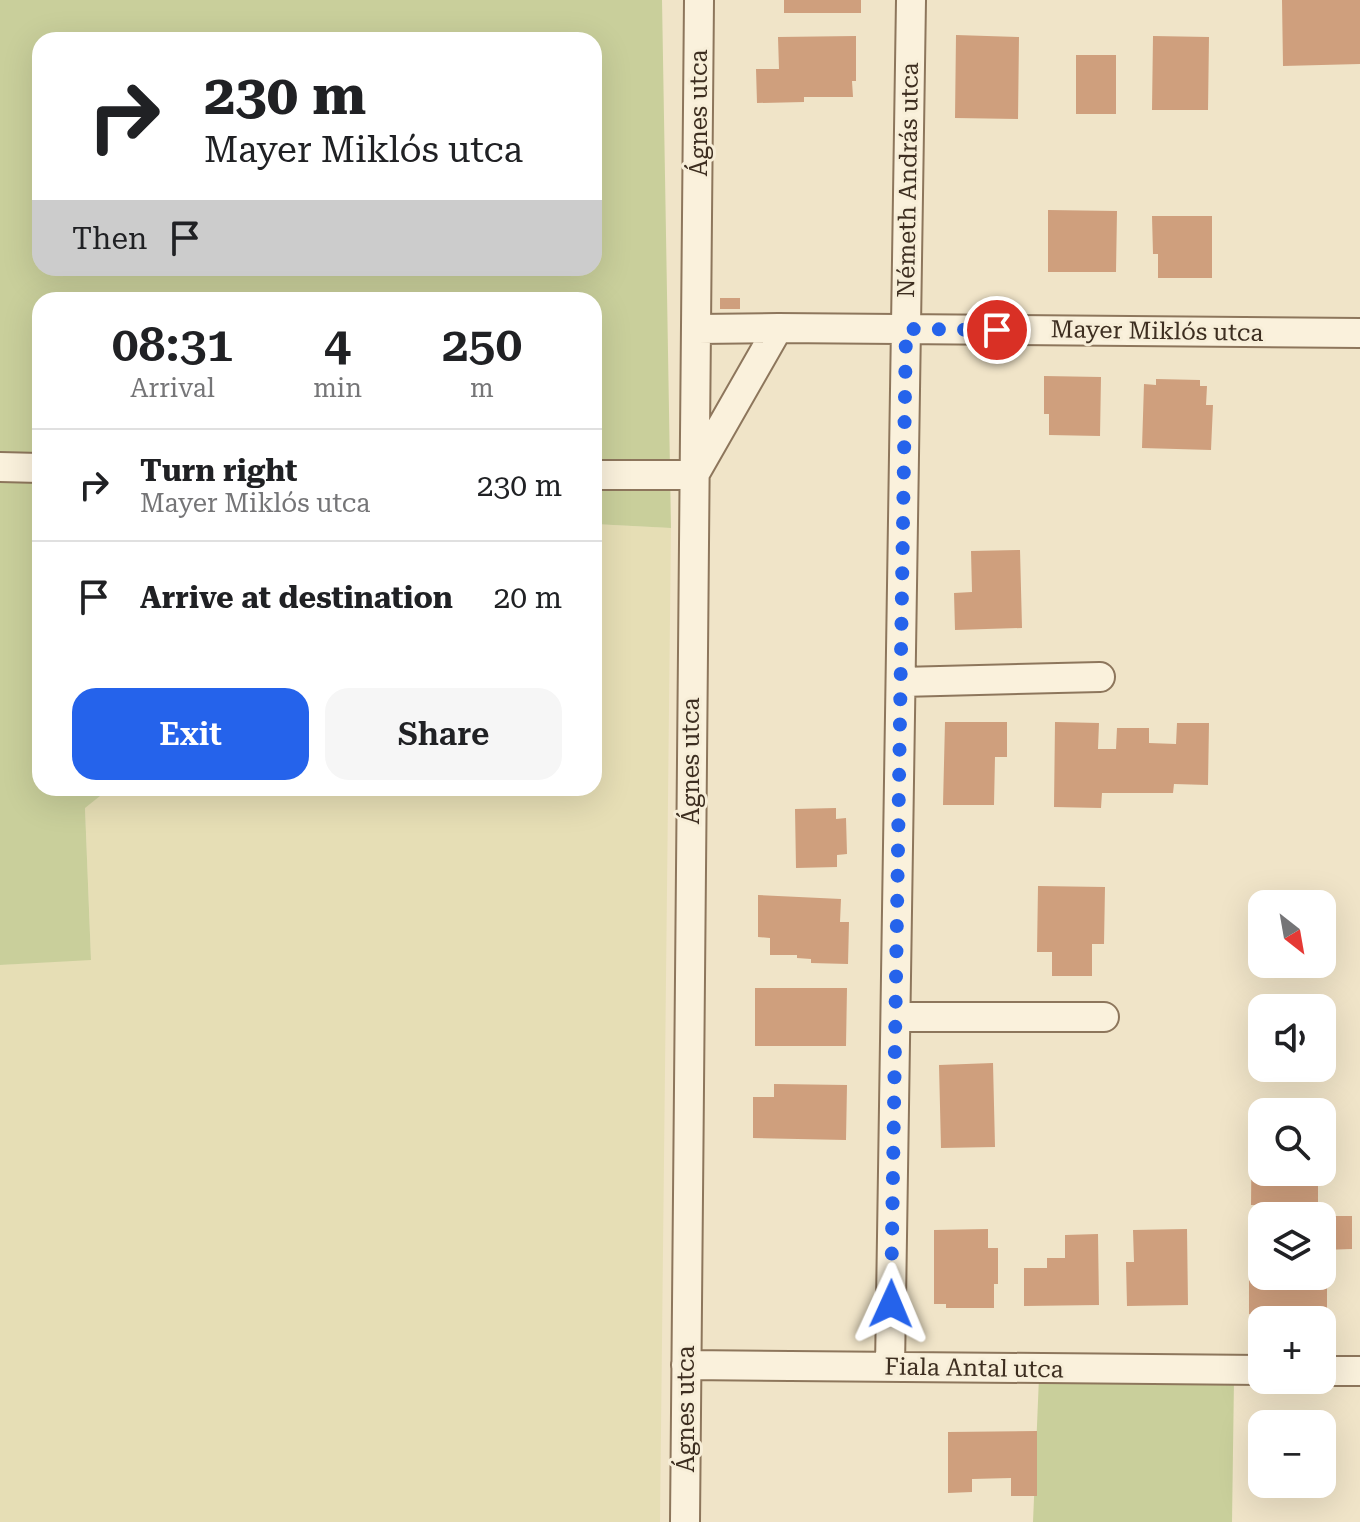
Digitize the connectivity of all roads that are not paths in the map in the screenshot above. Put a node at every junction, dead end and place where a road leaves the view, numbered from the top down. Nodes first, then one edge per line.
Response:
1 (699, 0) edge
2 (911, 0) edge
3 (778, 328) junction
4 (698, 329) junction
5 (906, 329) junction
6 (1360, 333) edge
7 (0, 467) edge
8 (32, 468) edge
9 (602, 475) edge
10 (694, 475) junction
11 (1100, 677) dead end
12 (901, 682) junction
13 (896, 1017) junction
14 (1104, 1017) dead end
15 (686, 1365) junction
16 (890, 1367) junction
17 (1248, 1370) edge
18 (1336, 1371) edge
19 (1360, 1371) edge
20 (685, 1522) edge

1 - 4 street, Ágnes utca
2 - 5 street, Németh András utca
3 - 4 street, Mayer Miklós utca
3 - 5 street, Mayer Miklós utca
3 - 10 street
4 - 10 street, Ágnes utca
5 - 6 street, Mayer Miklós utca
5 - 12 street, Németh András utca
7 - 8 street
9 - 10 street
10 - 15 street, Ágnes utca
11 - 12 street
12 - 13 street, Németh András utca
13 - 14 street
13 - 16 street, Németh András utca
15 - 16 street, Fiala Antal utca
15 - 20 street, Ágnes utca
16 - 17 street, Fiala Antal utca
18 - 19 street

